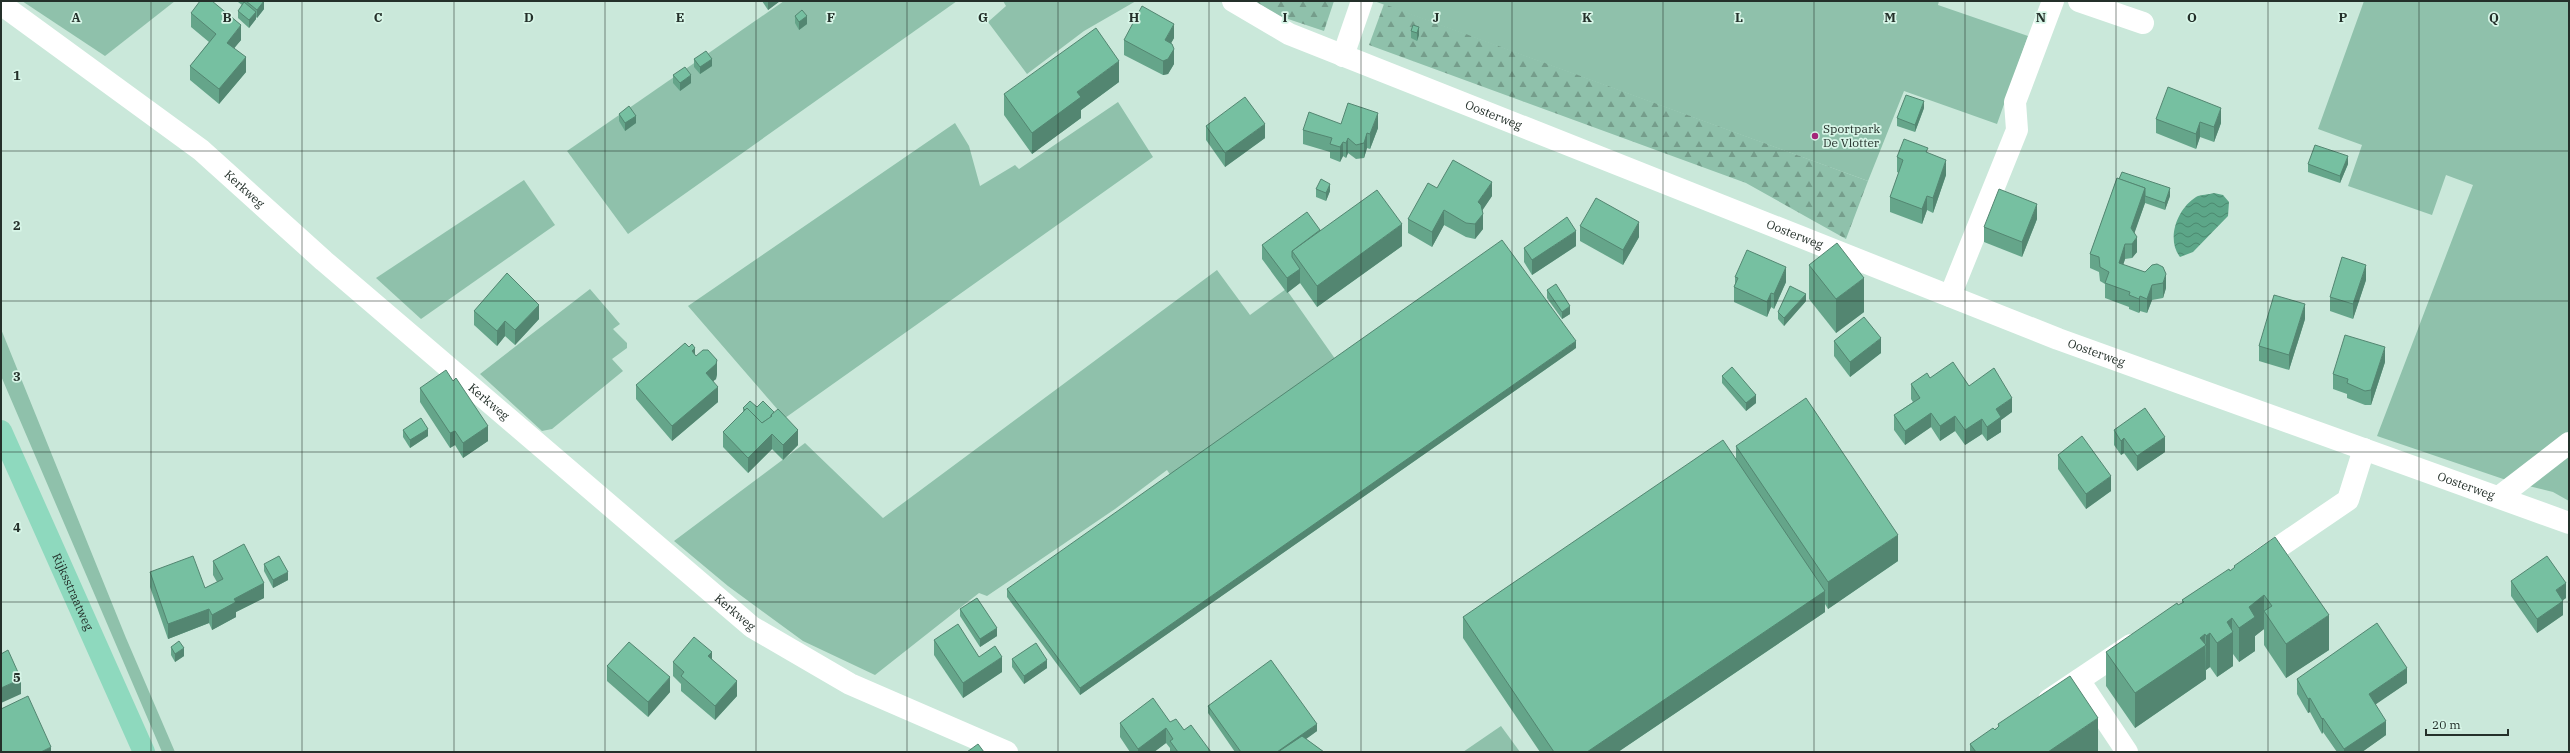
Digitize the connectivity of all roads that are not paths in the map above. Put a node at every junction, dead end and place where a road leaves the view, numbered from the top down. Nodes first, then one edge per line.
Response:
1 (1233, 1) edge
2 (1362, 1) edge
3 (2053, 1) edge
4 (2079, 1) edge
5 (1, 4) edge
6 (2143, 23) dead end
7 (1343, 56) junction
8 (1950, 296) junction
9 (1, 431) edge
10 (2569, 443) edge
11 (2364, 449) junction
12 (2499, 497) junction
13 (2569, 522) edge
14 (2241, 572) edge
15 (2150, 632) edge
16 (2079, 680) junction
17 (2035, 710) edge
18 (144, 752) edge
19 (1007, 752) edge
20 (2127, 752) edge

1 - 7 street, Oosterweg
2 - 7 street
3 - 8 street
4 - 6 street
5 - 19 street, Kerkweg
7 - 8 street, Oosterweg
8 - 11 street, Oosterweg
9 - 18 main road, Rijksstraatweg
10 - 12 street
11 - 12 street, Oosterweg
11 - 14 street
12 - 13 street, Oosterweg
15 - 16 street
16 - 17 street
16 - 20 street

